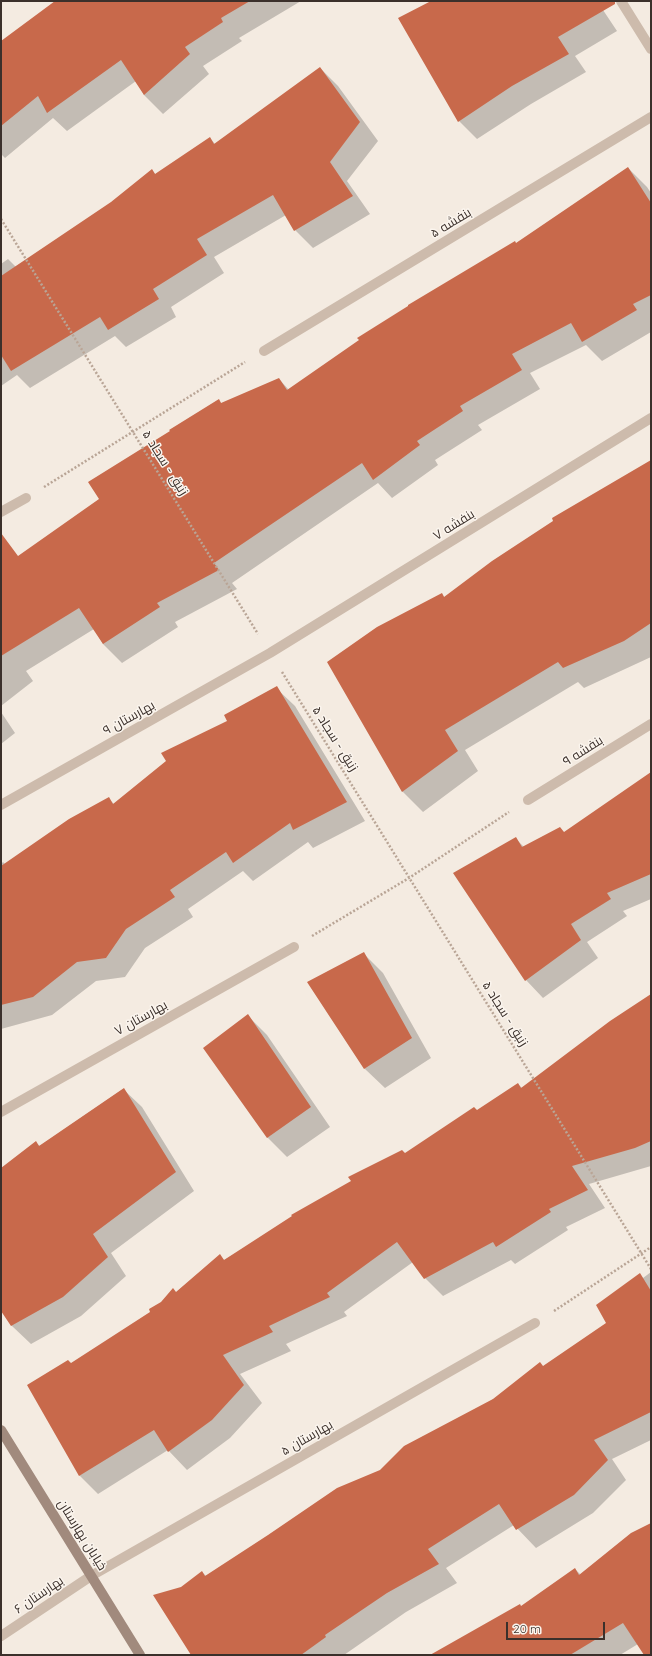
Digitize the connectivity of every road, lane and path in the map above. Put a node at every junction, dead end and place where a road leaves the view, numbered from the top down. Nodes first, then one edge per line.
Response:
1 (621, 1) edge
2 (651, 49) edge
3 (651, 117) edge
4 (1, 219) edge
5 (264, 351) joint
6 (651, 418) edge
7 (133, 432) junction
8 (26, 498) joint
9 (1, 512) edge
10 (270, 654) junction
11 (651, 724) edge
12 (528, 800) joint
13 (1, 804) edge
14 (409, 878) junction
15 (294, 947) joint
16 (1, 1112) edge
17 (651, 1247) edge
18 (641, 1253) junction
19 (651, 1269) edge
20 (535, 1323) joint
21 (1, 1430) edge
22 (91, 1576) junction
23 (1, 1636) edge
24 (140, 1655) edge

1 - 2 street
3 - 5 street, بنفشه ۵
4 - 7 path, زنبق - سجاد ۵
5 - 7 path
6 - 10 street, بنفشه ۷
7 - 8 path
7 - 10 path, زنبق - سجاد ۵
8 - 9 street
10 - 13 street, بهارستان ۹
10 - 14 path, زنبق - سجاد ۵
11 - 12 street, بنفشه ۹
12 - 14 path
14 - 15 path
14 - 18 path, زنبق - سجاد ۵
15 - 16 street, بهارستان ۷
17 - 18 path
18 - 19 path, زنبق - سجاد ۵
18 - 20 path
20 - 22 street, بهارستان ۵
21 - 22 street, خیابان بهارستان
22 - 23 street, بهارستان ۶
22 - 24 street, خیابان بهارستان

